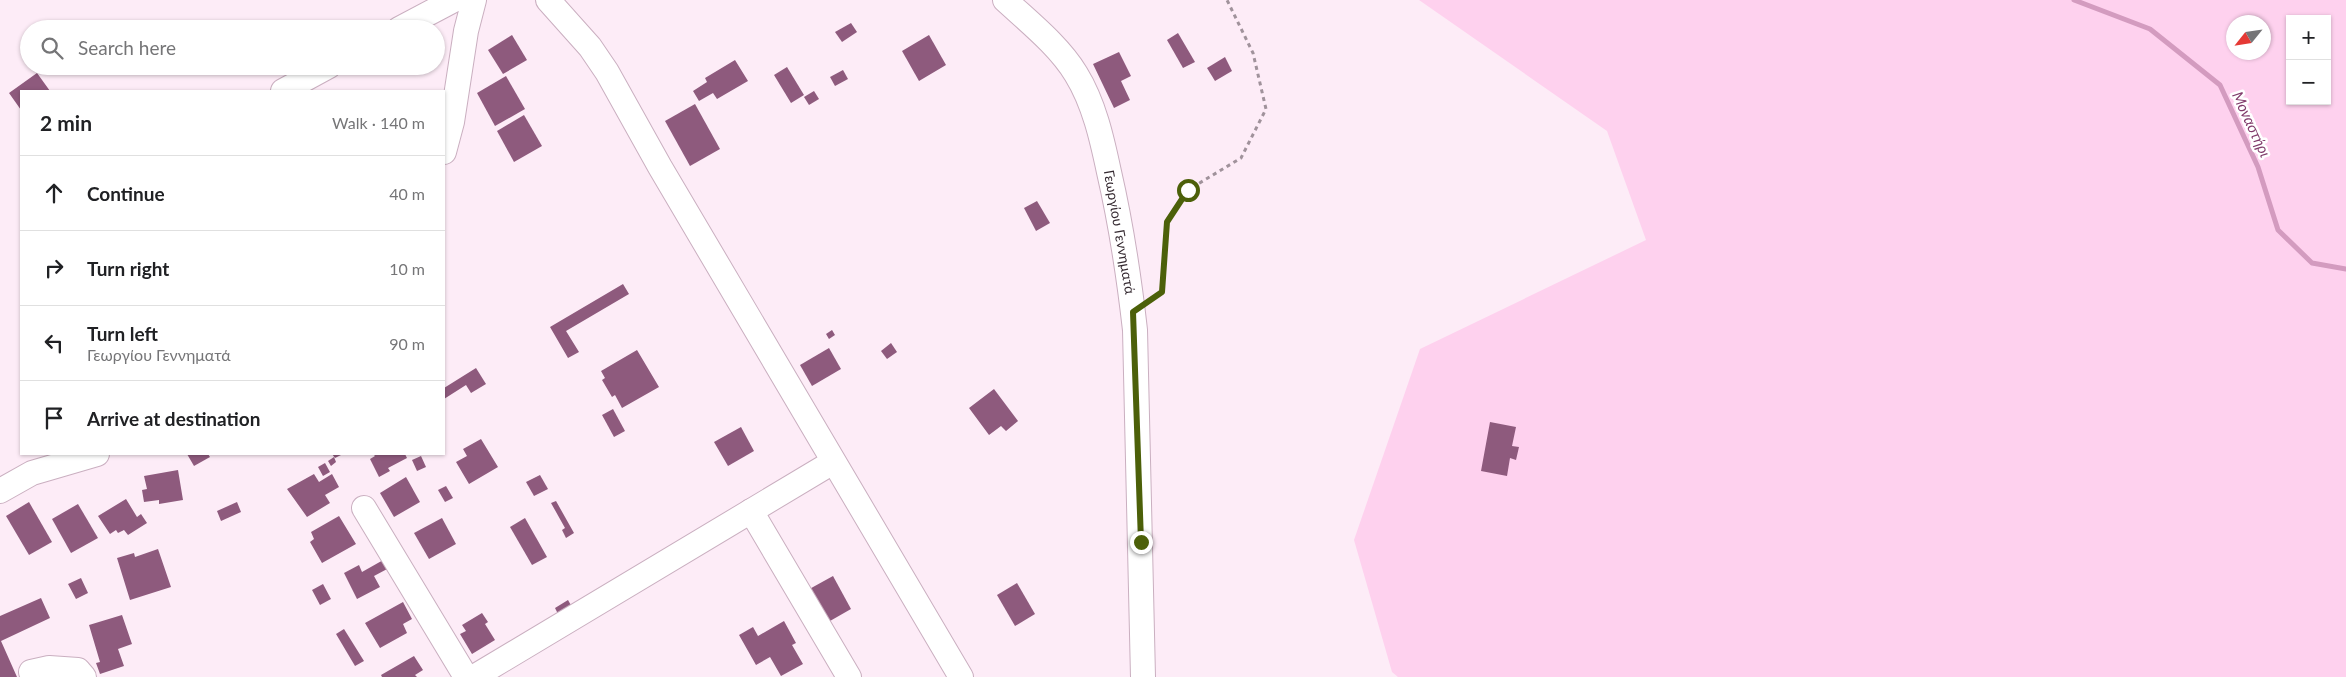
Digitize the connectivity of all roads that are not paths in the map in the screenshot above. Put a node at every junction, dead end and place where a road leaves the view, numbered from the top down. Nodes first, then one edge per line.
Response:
1 (454, 0) edge
2 (474, 0) edge
3 (548, 0) edge
4 (1005, 0) edge
5 (416, 20) edge
6 (312, 75) edge
7 (285, 90) edge
8 (445, 148) edge
9 (95, 455) edge
10 (832, 462) junction
11 (0, 490) edge
12 (364, 508) dead end
13 (751, 511) junction
14 (30, 672) dead end
15 (84, 677) edge
16 (466, 677) edge
17 (474, 677) edge
18 (849, 677) edge
19 (961, 677) edge
20 (1143, 677) edge

1 - 5 street
2 - 8 street
3 - 10 street
4 - 20 street, Γεωργίου Γεννηματά
6 - 7 street
9 - 11 street
10 - 13 street
10 - 19 street
12 - 16 street
13 - 17 street
13 - 18 street
14 - 15 street

